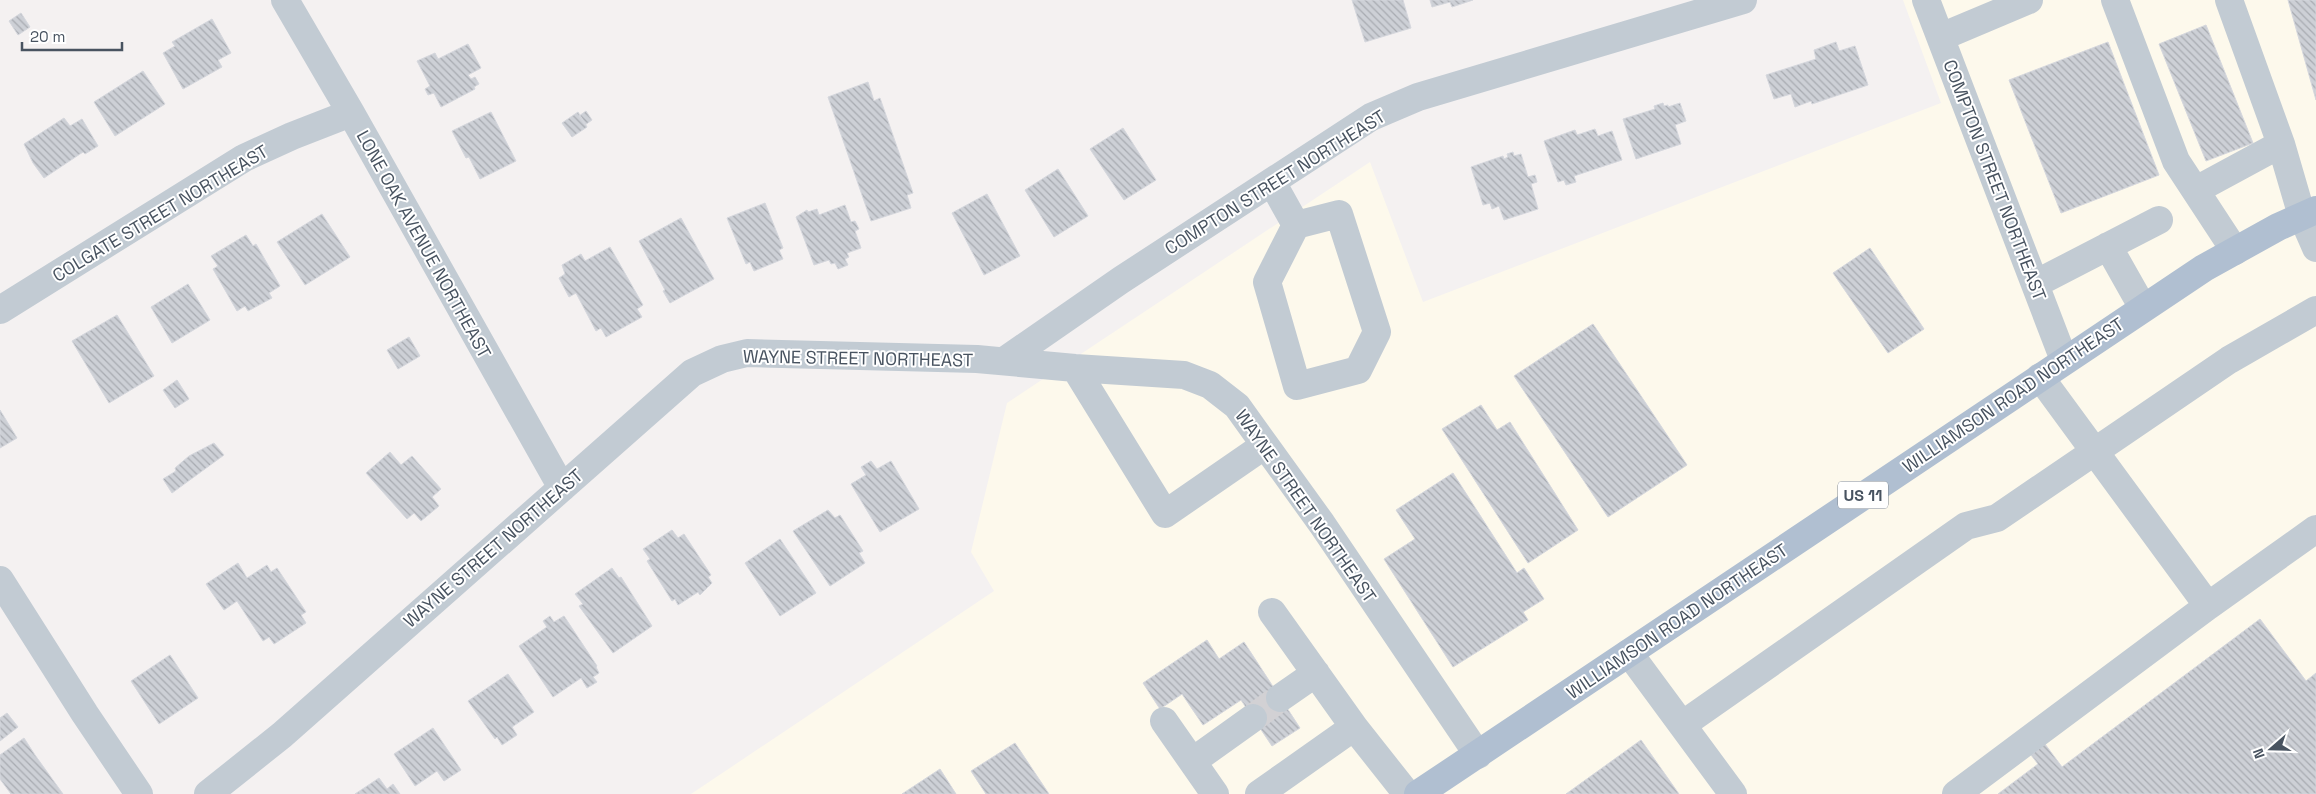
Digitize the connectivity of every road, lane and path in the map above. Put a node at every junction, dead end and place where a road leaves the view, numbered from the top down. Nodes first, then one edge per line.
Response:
1 (285, 0) edge
2 (1743, 0) edge
3 (1926, 0) edge
4 (2029, 0) edge
5 (2115, 0) edge
6 (2229, 0) edge
7 (1940, 37) junction
8 (351, 113) junction
9 (2281, 144) junction
10 (1272, 182) junction
11 (2196, 190) junction
12 (2309, 213) edge
13 (2159, 220) dead end
14 (1296, 225) junction
15 (2108, 246) junction
16 (2316, 248) edge
17 (2236, 251) junction
18 (2035, 284) junction
19 (2143, 308) junction
20 (0, 310) edge
21 (2316, 310) edge
22 (2064, 360) junction
23 (1004, 361) junction
24 (1075, 368) junction
25 (2040, 376) junction
26 (1265, 445) junction
27 (2095, 452) junction
28 (562, 488) junction
29 (2316, 528) edge
30 (0, 580) edge
31 (2208, 606) junction
32 (1272, 612) dead end
33 (1629, 653) junction
34 (1316, 673) junction
35 (1280, 698) tunnel mouth
36 (1253, 718) tunnel mouth
37 (1164, 721) dead end
38 (1682, 725) junction
39 (1354, 727) junction
40 (1478, 755) junction
41 (1193, 761) junction
42 (139, 794) edge
43 (208, 794) edge
44 (1215, 794) edge
45 (1259, 794) edge
46 (1407, 794) edge
47 (1418, 794) edge
48 (1732, 794) edge
49 (1956, 794) edge

1 - 8 street, LONE OAK AVENUE NORTHEAST
2 - 10 street, COMPTON STREET NORTHEAST
3 - 7 street, COMPTON STREET NORTHEAST
4 - 7 street
5 - 11 street
6 - 9 street
7 - 18 street, COMPTON STREET NORTHEAST
8 - 20 street, COLGATE STREET NORTHEAST
8 - 28 street, LONE OAK AVENUE NORTHEAST
9 - 11 street
9 - 12 street
10 - 14 street
10 - 23 street, COMPTON STREET NORTHEAST
11 - 17 street
12 - 16 street
12 - 17 main road, WILLIAMSON ROAD NORTHEAST / US 11
13 - 15 street
14 - 14 street
15 - 18 street
15 - 19 street
17 - 19 main road, WILLIAMSON ROAD NORTHEAST / US 11
18 - 22 street, COMPTON STREET NORTHEAST
19 - 22 main road, WILLIAMSON ROAD NORTHEAST / US 11
21 - 27 street
22 - 25 main road, WILLIAMSON ROAD NORTHEAST / US 11
23 - 24 street, WAYNE STREET NORTHEAST
23 - 28 street, WAYNE STREET NORTHEAST
24 - 26 street, WAYNE STREET NORTHEAST
24 - 26 street
25 - 27 street
25 - 33 main road, WILLIAMSON ROAD NORTHEAST / US 11
26 - 40 street, WAYNE STREET NORTHEAST
27 - 31 street
27 - 38 street
28 - 43 street, WAYNE STREET NORTHEAST
29 - 31 street
30 - 42 street
31 - 49 street
32 - 34 street
33 - 38 street
33 - 40 main road, WILLIAMSON ROAD NORTHEAST / US 11
34 - 35 street
34 - 39 street
36 - 41 street
37 - 41 street
38 - 48 street
39 - 45 street
39 - 46 street
40 - 47 main road, WILLIAMSON ROAD NORTHEAST / US 11
41 - 44 street

